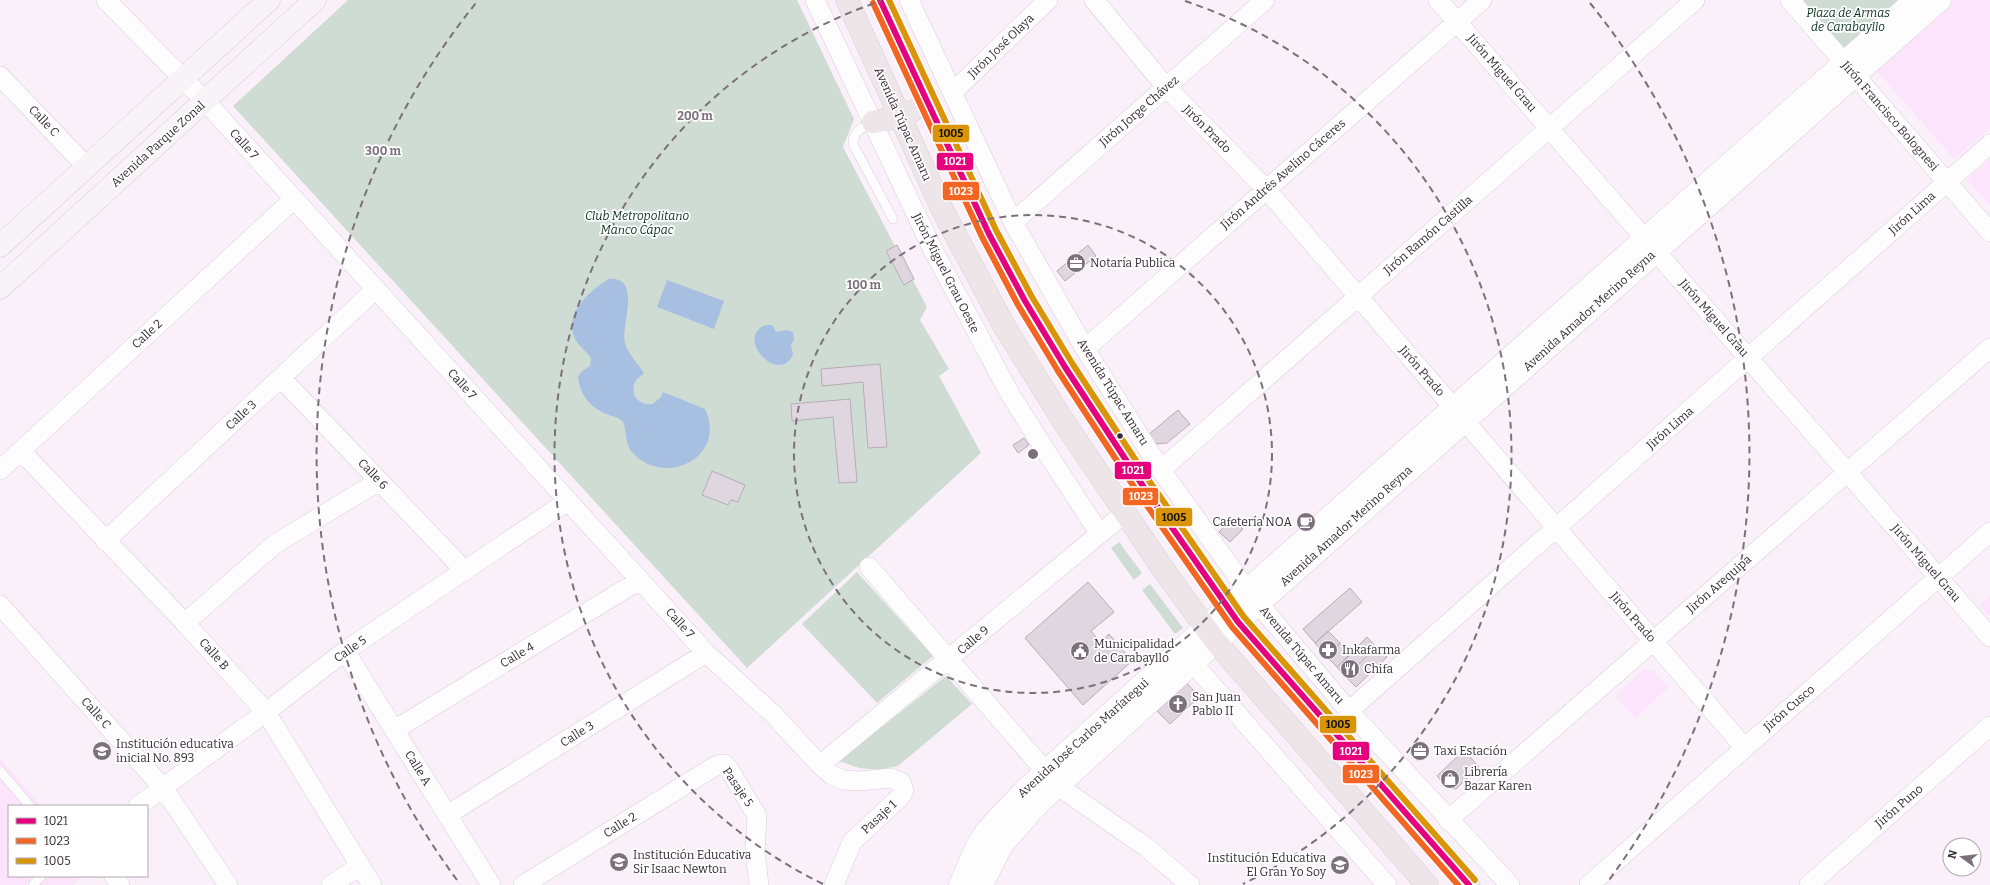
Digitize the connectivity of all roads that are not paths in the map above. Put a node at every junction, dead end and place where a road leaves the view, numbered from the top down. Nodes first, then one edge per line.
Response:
1 (106, 0) edge
2 (269, 0) edge
3 (315, 0) edge
4 (814, 0) edge
5 (847, 0) edge
6 (880, 0) edge
7 (909, 0) edge
8 (1048, 0) edge
9 (1094, 0) edge
10 (1265, 0) edge
11 (1438, 0) edge
12 (1482, 0) edge
13 (1695, 0) edge
14 (1790, 0) edge
15 (1915, 0) edge
16 (1940, 0) edge
17 (1457, 22) junction
18 (1850, 69) junction
19 (0, 76) edge
20 (183, 79) junction
21 (1166, 87) junction
22 (953, 92) junction
23 (205, 101) junction
24 (928, 103) junction
25 (900, 117) junction
26 (873, 122) junction
27 (1549, 128) junction
28 (1990, 144) edge
29 (87, 167) junction
30 (1947, 182) junction
31 (1266, 189) junction
32 (294, 199) junction
33 (893, 219) dead end
34 (1013, 222) junction
35 (1990, 232) edge
36 (1650, 245) junction
37 (0, 246) edge
38 (0, 288) edge
39 (376, 289) junction
40 (1358, 297) junction
41 (1990, 348) edge
42 (1085, 349) junction
43 (1749, 358) junction
44 (281, 378) junction
45 (1459, 415) junction
46 (21, 451) junction
47 (0, 470) edge
48 (1161, 470) junction
49 (1847, 472) junction
50 (380, 481) junction
51 (568, 501) junction
52 (1126, 513) junction
53 (1556, 528) junction
54 (1990, 532) edge
55 (1100, 534) junction
56 (105, 541) junction
57 (869, 567) dead end
58 (465, 571) junction
59 (1938, 577) junction
60 (640, 580) junction
61 (1253, 597) junction
62 (0, 605) edge
63 (1232, 615) junction
64 (185, 623) junction
65 (1211, 634) junction
66 (1990, 636) edge
67 (1653, 641) junction
68 (345, 651) junction
69 (706, 653) junction
70 (1187, 656) junction
71 (950, 660) junction
72 (1349, 711) junction
73 (266, 712) junction
74 (1990, 726) edge
75 (394, 730) junction
76 (1744, 747) junction
77 (717, 765) joint
78 (820, 765) junction
79 (0, 771) edge
80 (1052, 778) junction
81 (164, 789) junction
82 (29, 805) edge
83 (140, 805) edge
84 (447, 815) junction
85 (1448, 820) junction
86 (1427, 839) junction
87 (1404, 860) junction
88 (360, 866) junction
89 (40, 877) edge
90 (1380, 883) edge
91 (33, 885) edge
92 (228, 885) edge
93 (331, 885) edge
94 (372, 885) edge
95 (491, 885) edge
96 (523, 885) edge
97 (759, 885) edge
98 (834, 885) edge
99 (960, 885) edge
100 (982, 885) edge
101 (1190, 885) edge
102 (1427, 885) edge
103 (1469, 885) edge
104 (1510, 885) edge
105 (1588, 885) edge
106 (1809, 885) edge

1 - 20 street, Calle 7
2 - 20 main road
3 - 23 main road, Avenida Parque Zonal
4 - 26 street, Jirón Miguel Grau Oeste
5 - 25 highway, Avenida Túpac Amaru
6 - 24 highway, Avenida Túpac Amaru
7 - 22 street, Avenida Túpac Amaru
8 - 22 street, Jirón José Olaya
9 - 21 street, Jirón Prado
10 - 21 street, Jirón Jorge Chávez
11 - 17 street, Jirón Miguel Grau
12 - 17 street, Jirón Andrés Avelino Cáceres
13 - 27 street, Jirón Ramón Castilla
14 - 18 street, Jirón Francisco Bolognesi
15 - 18 street, Avenida Amador Merino Reyna
16 - 18 street, Avenida Amador Merino Reyna
17 - 27 street, Jirón Miguel Grau
17 - 31 street, Jirón Andrés Avelino Cáceres
18 - 30 street, Jirón Francisco Bolognesi
18 - 36 street, Avenida Amador Merino Reyna
19 - 29 street, Calle C
20 - 23 street, Calle 7
20 - 29 main road
21 - 31 street, Jirón Prado
21 - 34 street, Jirón Jorge Chávez
22 - 34 street, Avenida Túpac Amaru
23 - 32 street, Calle 7
23 - 38 main road, Avenida Parque Zonal
24 - 25 highway
24 - 63 highway, Avenida Túpac Amaru
25 - 26 highway
25 - 52 highway, Avenida Túpac Amaru
26 - 33 lane
26 - 55 street, Jirón Miguel Grau Oeste
27 - 36 street, Jirón Miguel Grau
27 - 40 street, Jirón Ramón Castilla
28 - 30 street, Jirón Lima
29 - 37 main road
30 - 35 street, Jirón Francisco Bolognesi
30 - 43 street, Jirón Lima
31 - 40 street, Jirón Prado
31 - 42 street, Jirón Andrés Avelino Cáceres
32 - 39 street, Calle 7
32 - 46 street, Calle 2
34 - 42 street, Avenida Túpac Amaru
36 - 43 street, Jirón Miguel Grau
36 - 45 street, Avenida Amador Merino Reyna
39 - 44 street, Calle 3
39 - 51 street, Calle 7
40 - 45 street, Jirón Prado
40 - 48 street, Jirón Ramón Castilla
41 - 49 street, Jirón Arequipa
42 - 48 street, Avenida Túpac Amaru
43 - 49 street, Jirón Miguel Grau
43 - 53 street, Jirón Lima
44 - 50 street, Calle 6
44 - 56 street, Calle 3
45 - 53 street, Jirón Prado
45 - 61 street, Avenida Amador Merino Reyna
46 - 47 street, Calle 2
46 - 56 street, Calle B
48 - 61 street, Avenida Túpac Amaru
49 - 59 street, Jirón Miguel Grau
49 - 67 street, Jirón Arequipa
50 - 58 street, Calle 6
50 - 64 street
51 - 58 street, Calle 5
51 - 60 street, Calle 7
52 - 55 street, Calle 9
52 - 65 highway, Avenida Túpac Amaru
53 - 67 street, Jirón Prado
53 - 72 street, Jirón Lima
54 - 59 street, Jirón Cusco
55 - 71 street, Calle 9
56 - 64 street, Calle B
57 - 71 street
58 - 68 street, Calle 5
59 - 66 street, Jirón Miguel Grau
59 - 76 street, Jirón Cusco
60 - 69 street, Calle 7
60 - 75 street, Calle 4
61 - 63 street, Avenida Amador Merino Reyna
61 - 72 street, Avenida Túpac Amaru
62 - 81 street, Calle C
63 - 65 street, Avenida José Carlos Maríategui
63 - 86 highway, Avenida Túpac Amaru
64 - 73 street, Calle B
65 - 70 street, Avenida José Carlos Maríategui
65 - 87 highway, Avenida Túpac Amaru
67 - 76 street, Jirón Prado
67 - 85 street, Jirón Arequipa
68 - 73 street, Calle 5
68 - 75 street, Calle A
69 - 78 street, Calle 7
69 - 84 street, Calle 3
70 - 80 street, Avenida José Carlos Maríategui
70 - 90 street
71 - 78 street, Calle 9
71 - 80 street
72 - 85 street, Avenida Túpac Amaru
73 - 81 street, Calle 5
73 - 88 street, Calle B
74 - 106 street, Jirón Puno
75 - 84 street, Calle A
76 - 105 street, Jirón Cusco
77 - 96 street, Calle 2
77 - 97 street, Pasaje 5
78 - 98 street, Pasaje 1
79 - 82 lane
80 - 99 street, Avenida José Carlos Maríategui
80 - 100 street, Avenida José Carlos Maríategui
80 - 101 street
81 - 83 street, Calle 5
81 - 92 street, Calle C
84 - 95 street, Calle A
85 - 104 street, Avenida Túpac Amaru
86 - 87 highway
86 - 103 highway, Avenida Túpac Amaru
87 - 102 highway, Avenida Túpac Amaru
88 - 93 street
88 - 94 street, Calle B
89 - 91 lane

